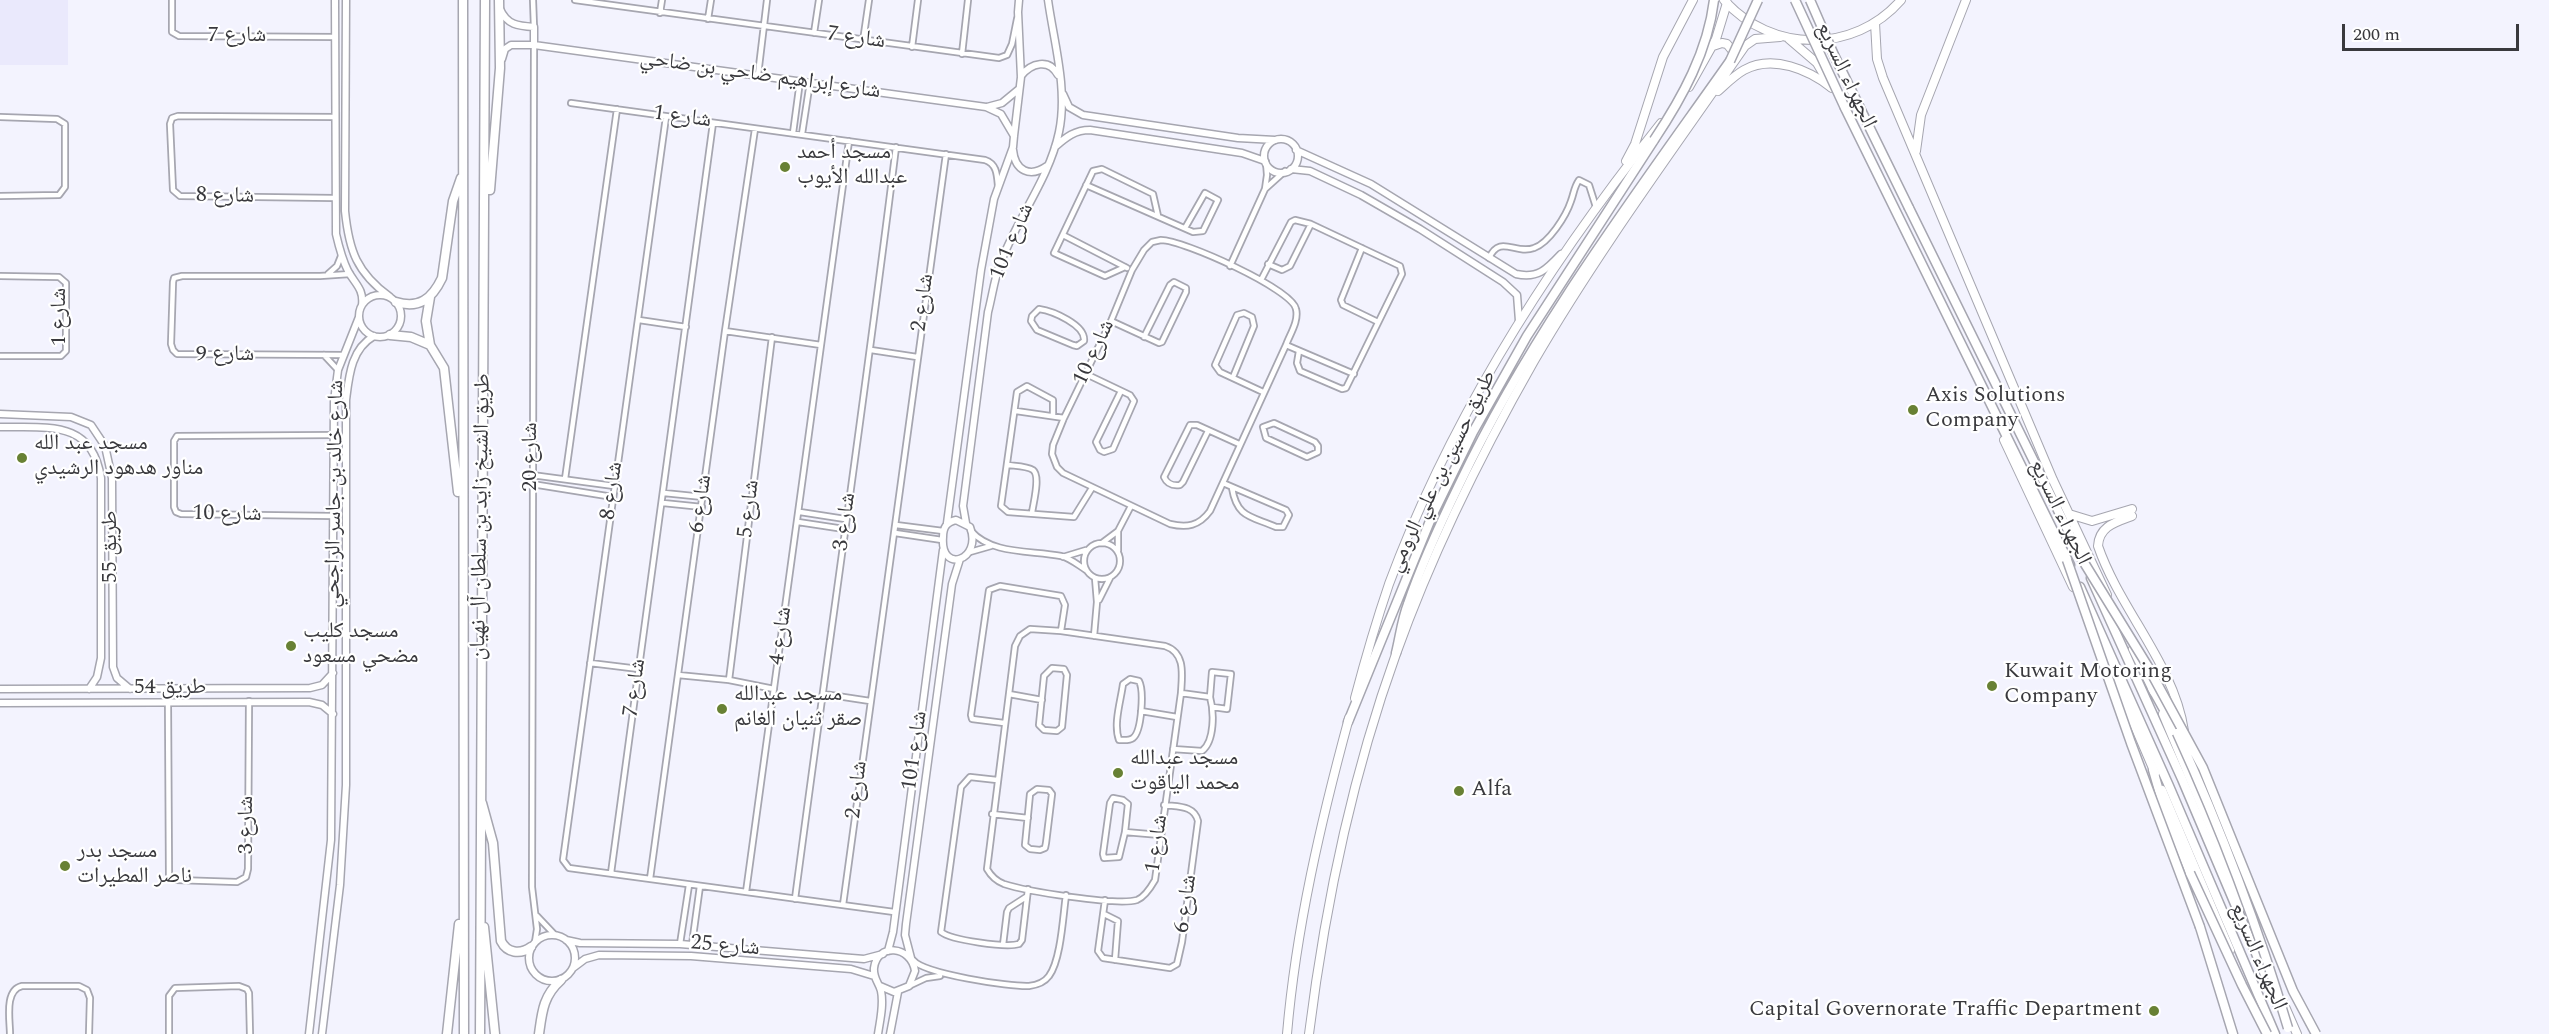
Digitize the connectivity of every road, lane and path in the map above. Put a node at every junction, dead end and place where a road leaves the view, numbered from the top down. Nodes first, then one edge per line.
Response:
1 (172, 0) edge
2 (335, 0) edge
3 (346, 0) edge
4 (463, 0) edge
5 (485, 0) edge
6 (533, 0) edge
7 (576, 0) edge
8 (662, 0) edge
9 (711, 0) edge
10 (768, 0) edge
11 (819, 0) edge
12 (868, 0) edge
13 (918, 0) edge
14 (968, 0) edge
15 (1019, 0) edge
16 (1048, 0) edge
17 (1694, 0) edge
18 (1714, 0) edge
19 (1758, 0) edge
20 (1795, 0) edge
21 (1810, 0) edge
22 (1901, 0) edge
23 (1966, 0) edge
24 (1725, 1) edge
25 (499, 3) edge
26 (613, 3) edge
27 (1018, 12) junction
28 (660, 13) junction
29 (708, 19) junction
30 (1875, 23) junction
31 (534, 27) junction
32 (764, 27) junction
33 (814, 33) junction
34 (335, 37) junction
35 (1780, 37) junction
36 (1790, 39) junction
37 (863, 41) junction
38 (534, 45) junction
39 (1713, 46) junction
40 (912, 47) junction
41 (962, 54) junction
42 (1732, 61) junction
43 (500, 68) junction
44 (758, 75) junction
45 (1021, 77) junction
46 (1059, 77) junction
47 (800, 81) junction
48 (810, 82) junction
49 (1019, 88) junction
50 (1832, 88) junction
51 (1062, 91) junction
52 (1710, 97) junction
53 (571, 103) dead end
54 (986, 107) junction
55 (617, 109) junction
56 (0, 117) edge
57 (335, 117) junction
58 (666, 117) junction
59 (713, 123) junction
60 (755, 129) junction
61 (793, 133) junction
62 (802, 134) junction
63 (1014, 136) junction
64 (1275, 140) junction
65 (849, 141) junction
66 (896, 147) junction
67 (1013, 147) junction
68 (1055, 147) junction
69 (1296, 150) junction
70 (946, 154) junction
71 (1917, 159) junction
72 (1265, 161) junction
73 (1047, 165) junction
74 (464, 169) junction
75 (1288, 170) junction
76 (1617, 178) junction
77 (1086, 185) junction
78 (998, 186) junction
79 (1265, 189) junction
80 (0, 196) edge
81 (334, 198) junction
82 (1596, 207) junction
83 (1158, 216) junction
84 (1311, 224) junction
85 (1185, 228) junction
86 (1193, 232) junction
87 (485, 233) junction
88 (1063, 235) junction
89 (1188, 245) junction
90 (1362, 248) junction
91 (1564, 251) junction
92 (341, 256) junction
93 (1489, 258) junction
94 (1268, 264) junction
95 (1230, 266) junction
96 (1125, 267) junction
97 (1482, 268) junction
98 (1132, 270) junction
99 (350, 274) junction
100 (0, 276) edge
101 (326, 276) junction
102 (1261, 280) junction
103 (430, 297) junction
104 (393, 300) junction
105 (362, 305) junction
106 (359, 317) junction
107 (639, 320) junction
108 (1111, 321) junction
109 (1378, 322) junction
110 (686, 327) junction
111 (1518, 327) junction
112 (725, 331) junction
113 (390, 335) junction
114 (374, 336) junction
115 (772, 337) junction
116 (1144, 337) junction
117 (971, 339) junction
118 (1084, 341) junction
119 (984, 344) junction
120 (430, 345) junction
121 (821, 345) junction
122 (1286, 345) junction
123 (1097, 348) junction
124 (871, 350) junction
125 (1299, 351) junction
126 (324, 355) junction
127 (343, 355) junction
128 (0, 356) edge
129 (917, 357) junction
130 (338, 370) junction
131 (1086, 374) junction
132 (1354, 374) junction
133 (966, 377) junction
134 (1233, 377) junction
135 (980, 381) junction
136 (1121, 391) junction
137 (1263, 392) junction
138 (1016, 411) junction
139 (3, 414) edge
140 (1053, 416) junction
141 (1064, 418) junction
142 (1250, 421) junction
143 (3, 427) edge
144 (1263, 427) junction
145 (1208, 431) junction
146 (334, 435) junction
147 (1239, 444) junction
148 (1008, 465) junction
149 (532, 475) junction
150 (564, 479) junction
151 (1223, 483) junction
152 (532, 484) junction
153 (614, 486) junction
154 (1092, 488) junction
155 (1232, 488) junction
156 (664, 493) junction
157 (613, 497) junction
158 (703, 497) junction
159 (663, 503) junction
160 (1131, 506) junction
161 (702, 507) junction
162 (800, 512) junction
163 (1032, 513) junction
164 (2069, 514) junction
165 (334, 516) junction
166 (845, 519) junction
167 (798, 522) junction
168 (947, 523) junction
169 (966, 523) junction
170 (896, 525) junction
171 (844, 529) junction
172 (463, 530) junction
173 (943, 531) junction
174 (972, 531) junction
175 (1118, 531) junction
176 (895, 533) junction
177 (942, 540) junction
178 (1102, 543) junction
179 (334, 545) junction
180 (346, 545) junction
181 (991, 546) junction
182 (943, 550) junction
183 (1088, 550) junction
184 (970, 552) junction
185 (1118, 553) junction
186 (2080, 556) junction
187 (1063, 557) junction
188 (960, 559) junction
189 (2067, 560) junction
190 (333, 562) junction
191 (346, 563) junction
192 (1086, 570) junction
193 (1110, 577) junction
194 (1095, 578) junction
195 (1097, 602) junction
196 (1061, 631) junction
197 (1094, 636) junction
198 (1396, 653) junction
199 (101, 658) junction
200 (112, 660) junction
201 (590, 663) junction
202 (639, 669) junction
203 (333, 672) junction
204 (678, 675) junction
205 (729, 680) junction
206 (88, 688) junction
207 (130, 688) junction
208 (301, 688) junction
209 (2152, 688) junction
210 (0, 689) edge
211 (774, 689) junction
212 (1181, 693) junction
213 (824, 694) junction
214 (1009, 694) junction
215 (1210, 697) junction
216 (1042, 700) junction
217 (249, 701) junction
218 (300, 702) junction
219 (870, 702) junction
220 (0, 703) edge
221 (168, 703) junction
222 (1213, 707) junction
223 (922, 710) junction
224 (1141, 711) junction
225 (934, 713) junction
226 (333, 714) junction
227 (1177, 717) junction
228 (1348, 722) junction
229 (1004, 723) junction
230 (918, 739) junction
231 (930, 743) junction
232 (1173, 749) junction
233 (2153, 770) junction
234 (997, 780) junction
235 (2192, 783) junction
236 (480, 796) junction
237 (1164, 805) junction
238 (992, 814) junction
239 (1028, 818) junction
240 (1125, 832) junction
241 (1160, 835) junction
242 (331, 840) junction
243 (343, 847) junction
244 (611, 873) junction
245 (650, 879) junction
246 (327, 884) junction
247 (340, 885) junction
248 (689, 885) junction
249 (700, 886) junction
250 (463, 888) junction
251 (479, 888) junction
252 (1028, 889) junction
253 (746, 892) junction
254 (1066, 895) junction
255 (1026, 897) junction
256 (795, 899) junction
257 (1105, 900) junction
258 (843, 905) junction
259 (894, 912) junction
260 (535, 914) junction
261 (1104, 914) junction
262 (555, 935) junction
263 (566, 940) junction
264 (680, 944) junction
265 (692, 944) junction
266 (533, 945) junction
267 (1003, 945) junction
268 (885, 952) junction
269 (911, 959) junction
270 (1114, 960) junction
271 (573, 968) junction
272 (943, 975) junction
273 (874, 976) junction
274 (561, 980) junction
275 (880, 986) junction
276 (909, 986) junction
277 (898, 992) junction
278 (323, 1024) junction
279 (310, 1025) junction
280 (2289, 1031) edge
281 (10, 1034) edge
282 (89, 1034) edge
283 (169, 1034) edge
284 (250, 1034) edge
285 (309, 1034) edge
286 (322, 1034) edge
287 (447, 1034) edge
288 (464, 1034) edge
289 (480, 1034) edge
290 (495, 1034) edge
291 (539, 1034) edge
292 (878, 1034) edge
293 (890, 1034) edge
294 (1287, 1034) edge
295 (1309, 1034) edge
296 (2233, 1034) edge
297 (2267, 1034) edge
298 (2275, 1034) edge
299 (2297, 1034) edge
300 (2316, 1034) edge

1 - 34 street, شارع 7
2 - 34 street
3 - 104 street
4 - 74 highway, طريق الشيخ زايد بن سلطان آل نهيان
5 - 87 highway, طريق الشيخ زايد بن سلطان آل نهيان
6 - 31 street, شارع 20
7 - 26 street, شارع 7
8 - 28 street
9 - 29 street
10 - 32 street
11 - 33 street
12 - 37 street
13 - 40 street
14 - 41 street
15 - 27 street, شارع 101
16 - 46 street, شارع 101
17 - 76 main road
18 - 228 highway, bridge
19 - 42 highway, bridge
20 - 189 highway, الجهراء السريع, bridge
21 - 186 highway, الجهراء السريع, bridge
22 - 30 main road
23 - 71 main road
24 - 35 main road
24 - 39 main road, طريق حسين بن علي الرومي
25 - 31 street
25 - 43 highway
26 - 28 street, شارع 7
27 - 41 street, شارع 7
27 - 45 street, شارع 101
28 - 29 street, شارع 7
29 - 32 street, شارع 7
30 - 36 main road
30 - 71 main road, الجهراء السريع
31 - 38 street, شارع 20
32 - 33 street, شارع 7
32 - 44 street
33 - 37 street, شارع 7
34 - 57 street
35 - 36 main road
35 - 42 main road, طريق حسين بن علي الرومي
36 - 50 main road, الجهراء السريع
37 - 40 street, شارع 7
38 - 43 street, شارع إبراهيم ضاحي بن ضاحي
38 - 44 street, شارع إبراهيم ضاحي بن ضاحي
38 - 149 street, شارع 20
39 - 42 main road
39 - 76 main road, طريق حسين بن علي الرومي
40 - 41 street, شارع 7
42 - 52 main road, طريق حسين بن علي الرومي
42 - 198 highway
43 - 87 highway
44 - 47 street, شارع إبراهيم ضاحي بن ضاحي
45 - 46 street
45 - 49 street, شارع 101
46 - 51 street, شارع 101
47 - 48 street, شارع إبراهيم ضاحي بن ضاحي
47 - 61 street
48 - 54 street, شارع إبراهيم ضاحي بن ضاحي
48 - 62 street
49 - 54 street
49 - 63 street, شارع 101
50 - 52 main road
50 - 233 main road, الجهراء السريع
51 - 64 street
51 - 68 street, شارع 101
52 - 198 main road, طريق حسين بن علي الرومي
53 - 55 street, شارع 1
54 - 63 street
55 - 58 street, شارع 1
55 - 150 street
56 - 80 street
57 - 81 street
57 - 81 street, شارع 8
58 - 59 street, شارع 1
58 - 107 street, شارع 8
59 - 60 street, شارع 1
59 - 110 street, شارع 7
60 - 61 street, شارع 1
60 - 112 street, شارع 6
61 - 62 street, شارع 1
62 - 65 street, شارع 1
63 - 67 street, شارع 101
64 - 69 street
64 - 72 street
65 - 66 street, شارع 1
65 - 121 street, شارع 4
66 - 70 street, شارع 1
66 - 124 street, شارع 3
67 - 73 street
67 - 78 street, شارع 101
68 - 72 street
68 - 73 street, شارع 101
69 - 75 street
69 - 93 street
70 - 78 street, شارع 1
70 - 129 street, شارع 2
71 - 164 main road, الجهراء السريع
72 - 75 street
72 - 79 street
73 - 119 street, شارع 101
74 - 103 highway
74 - 172 highway, طريق الشيخ زايد بن سلطان آل نهيان
75 - 79 street
75 - 97 street
76 - 82 main road, طريق حسين بن علي الرومي
77 - 83 street
77 - 83 street
77 - 88 street
78 - 117 street, شارع 101
79 - 95 street
81 - 92 street
82 - 91 main road, طريق حسين بن علي الرومي
82 - 93 street
83 - 85 street
84 - 90 street
84 - 94 street
84 - 94 street
85 - 86 street
85 - 86 street
86 - 89 street
87 - 236 highway, طريق الشيخ زايد بن سلطان آل نهيان
88 - 96 street
88 - 96 street
89 - 95 street, شارع 10
89 - 98 street, شارع 10
90 - 109 street
90 - 109 street
91 - 93 street
91 - 111 main road, طريق حسين بن علي الرومي
92 - 99 street
92 - 101 street
93 - 97 street
94 - 102 street
95 - 102 street, شارع 10
96 - 98 street
97 - 111 street
98 - 108 street, شارع 10
99 - 101 street, شارع 9
99 - 105 street
100 - 128 street, شارع 1
101 - 126 street, شارع 9
102 - 122 street, شارع 10
103 - 104 highway
103 - 120 highway
104 - 105 street
104 - 113 street
105 - 106 street
106 - 114 street
106 - 127 street, شارع خالد بن جاسر الراجحي
107 - 110 street
107 - 153 street, شارع 8
108 - 116 street
108 - 123 street, شارع 10
109 - 132 street
110 - 156 street, شارع 7
111 - 228 main road, طريق حسين بن علي الرومي
112 - 115 street
112 - 158 street, شارع 6
113 - 114 street
113 - 120 highway
114 - 180 street, شارع خالد بن جاسر الراجحي
115 - 121 street
115 - 205 street, شارع 5
116 - 116 street
117 - 119 street
117 - 133 street, شارع 101
118 - 118 street
118 - 123 street
119 - 135 street, شارع 101
120 - 172 highway
121 - 162 street, شارع 4
122 - 125 street
122 - 137 street, شارع 10
123 - 131 street, شارع 10
124 - 129 street
124 - 166 street, شارع 3
125 - 132 street
125 - 132 street
126 - 127 street, شارع 9
126 - 130 street
127 - 130 street, شارع خالد بن جاسر الراجحي
129 - 170 street, شارع 2
130 - 146 street, شارع خالد بن جاسر الراجحي
131 - 136 street
131 - 141 street, شارع 10
133 - 135 street
133 - 168 street, شارع 101
134 - 134 street
134 - 137 street
135 - 169 street, شارع 101
136 - 136 street
137 - 142 street, شارع 10
138 - 140 street
138 - 140 street
138 - 148 street
139 - 143 street
139 - 200 street, طريق 55
140 - 141 street
141 - 154 street, شارع 10
142 - 144 street
142 - 147 street, شارع 10
143 - 199 street, طريق 55
144 - 144 street
145 - 145 street
145 - 147 street
146 - 165 street, شارع خالد بن جاسر الراجحي
146 - 165 street, شارع 10
147 - 151 street, شارع 10
148 - 163 street
148 - 163 street
149 - 150 street
149 - 152 street, شارع 20
150 - 153 street
151 - 155 street
151 - 160 street, شارع 10
152 - 157 street
152 - 260 street, شارع 20
153 - 157 street, شارع 8
154 - 160 street, شارع 10
154 - 163 street
155 - 155 street
156 - 158 street
156 - 159 street, شارع 7
157 - 201 street, شارع 8
158 - 161 street, شارع 6
159 - 161 street
159 - 202 street, شارع 7
160 - 175 street
161 - 204 street, شارع 6
162 - 166 street
162 - 167 street, شارع 4
164 - 209 main road, الجهراء السريع
164 - 235 main road
165 - 179 street, شارع خالد بن جاسر الراجحي
166 - 171 street, شارع 3
167 - 171 street
167 - 211 street, شارع 4
168 - 169 street
168 - 173 street
169 - 174 street
170 - 173 street
170 - 176 street, شارع 2
171 - 213 street, شارع 3
172 - 250 highway, طريق الشيخ زايد بن سلطان آل نهيان
173 - 177 street
174 - 181 street
174 - 184 street
175 - 178 street
175 - 185 street
176 - 177 street
176 - 219 street, شارع 2
177 - 182 street
178 - 183 street
178 - 185 street
179 - 180 street
179 - 190 street, شارع خالد بن جاسر الراجحي
180 - 191 street, شارع خالد بن جاسر الراجحي
181 - 184 street
181 - 187 street
182 - 188 street
182 - 223 street, شارع 101
183 - 187 street
183 - 192 street
184 - 188 street
185 - 193 street
186 - 280 highway, الجهراء السريع, bridge
186 - 300 highway, bridge
187 - 192 street
188 - 225 street, شارع 101
189 - 296 highway, bridge
189 - 298 highway, الجهراء السريع, bridge
190 - 191 street
190 - 203 street, شارع خالد بن جاسر الراجحي
191 - 243 street, شارع خالد بن جاسر الراجحي
192 - 194 street
193 - 194 street
193 - 195 street
194 - 195 street
195 - 197 street
196 - 197 street, شارع 1
196 - 214 street, شارع 1
196 - 229 street
197 - 212 street, شارع 1
198 - 295 main road, طريق حسين بن علي الرومي
199 - 200 street
199 - 206 street, طريق 55
200 - 207 street, طريق 55
201 - 202 street
201 - 244 street, شارع 8
202 - 244 street, شارع 7
203 - 208 street, طريق 54
203 - 226 street, شارع خالد بن جاسر الراجحي
204 - 205 street
204 - 245 street, شارع 6
205 - 211 street
206 - 207 street, طريق 54
206 - 210 street, طريق 54
207 - 208 street, طريق 54
208 - 218 street
209 - 235 main road, الجهراء السريع
209 - 280 highway, bridge
211 - 253 street, شارع 4
212 - 215 street
212 - 227 street, شارع 1
213 - 219 street
213 - 256 street, شارع 3
214 - 216 street
214 - 229 street, شارع 1
215 - 222 street
215 - 222 street
216 - 216 street
217 - 218 street, طريق 54
217 - 221 street, طريق 54
217 - 221 street, شارع 3
218 - 226 street, طريق 54
219 - 258 street, شارع 2
220 - 221 street, طريق 54
222 - 232 street
223 - 225 street
223 - 230 street, شارع 101
224 - 224 street
224 - 227 street
225 - 231 street, شارع 101
226 - 242 street, شارع خالد بن جاسر الراجحي
227 - 232 street, شارع 1
228 - 294 main road, طريق حسين بن علي الرومي
229 - 234 street, شارع 1
230 - 231 street
230 - 259 street, شارع 101
231 - 269 street, شارع 101
232 - 237 street, شارع 1
233 - 297 main road, الجهراء السريع
233 - 297 highway, bridge
234 - 238 street, شارع 1
234 - 267 street
235 - 299 main road, الجهراء السريع
236 - 251 highway, طريق الشيخ زايد بن سلطان آل نهيان
236 - 266 highway
237 - 241 street, شارع 1
237 - 270 street, شارع 6
238 - 239 street
238 - 252 street, شارع 1
239 - 239 street
240 - 240 street
240 - 241 street
241 - 257 street, شارع 1
242 - 243 street
242 - 246 street, شارع خالد بن جاسر الراجحي
243 - 247 street, شارع خالد بن جاسر الراجحي
244 - 245 street, شارع 8
245 - 248 street, شارع 8
246 - 247 street
246 - 279 street, شارع خالد بن جاسر الراجحي
247 - 278 street, شارع خالد بن جاسر الراجحي
248 - 249 street, شارع 8
248 - 264 street
249 - 253 street, شارع 8
249 - 265 street
250 - 287 highway
250 - 288 highway, طريق الشيخ زايد بن سلطان آل نهيان
251 - 289 highway, طريق الشيخ زايد بن سلطان آل نهيان
251 - 290 highway
252 - 254 street, شارع 1
252 - 255 street
253 - 256 street, شارع 8
254 - 257 street, شارع 1
254 - 272 street
255 - 267 street
255 - 267 street
256 - 258 street, شارع 8
257 - 261 street
258 - 259 street, شارع 8
259 - 268 street, شارع 101
260 - 262 street
260 - 266 street, شارع 20
261 - 270 street
261 - 270 street
262 - 263 street
262 - 266 street
263 - 264 street, شارع 25
263 - 271 street
264 - 265 street, شارع 25
265 - 268 street, شارع 25
266 - 274 street
268 - 269 street
268 - 273 street
269 - 272 street
269 - 276 street
271 - 273 street, شارع 25
271 - 274 street
272 - 276 street
273 - 275 street
274 - 291 highway
275 - 277 street
275 - 292 street
276 - 277 street
277 - 293 street
278 - 279 street
278 - 286 street, شارع خالد بن جاسر الراجحي
279 - 285 street, شارع خالد بن جاسر الراجحي
281 - 282 street
283 - 284 street

